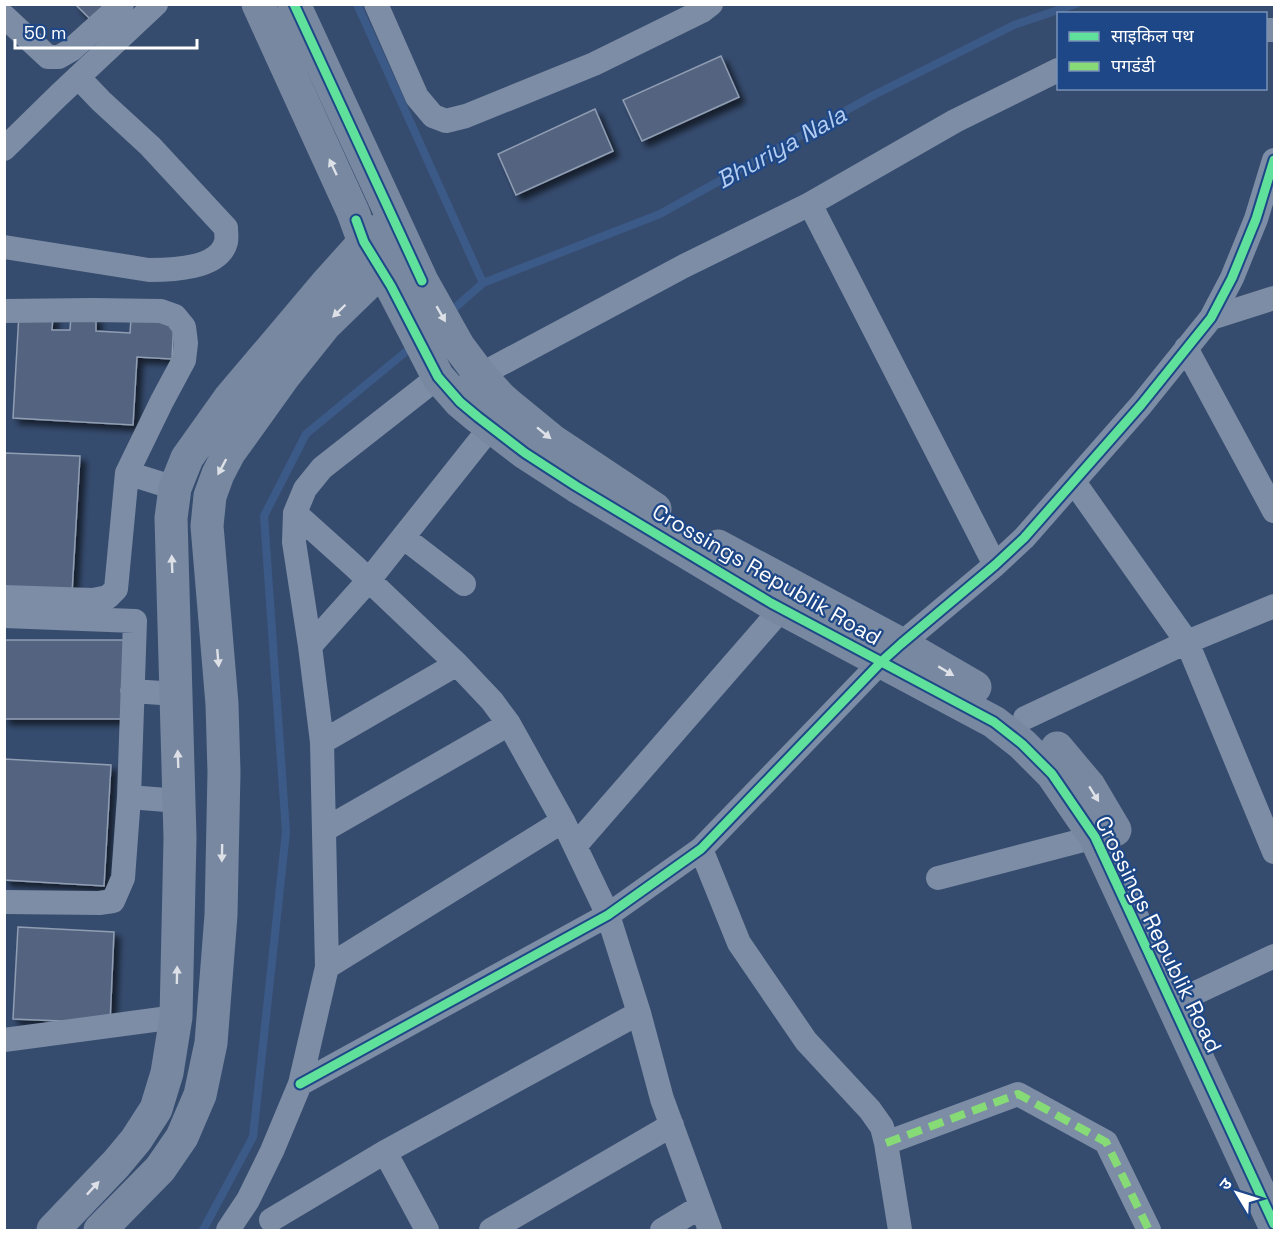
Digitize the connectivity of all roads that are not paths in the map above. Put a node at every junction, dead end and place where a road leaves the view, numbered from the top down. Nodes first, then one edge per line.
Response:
1 (122, 4) edge
2 (156, 4) edge
3 (258, 4) edge
4 (294, 4) edge
5 (376, 4) edge
6 (711, 4) edge
7 (4, 16) edge
8 (1057, 71) edge
9 (78, 77) junction
10 (4, 149) edge
11 (1275, 160) edge
12 (810, 204) junction
13 (1265, 215) edge
14 (400, 233) junction
15 (364, 242) junction
16 (4, 247) edge
17 (399, 282) junction
18 (1275, 298) edge
19 (4, 311) edge
20 (1211, 318) junction
21 (1186, 348) junction
22 (480, 375) junction
23 (441, 378) junction
24 (499, 415) junction
25 (127, 473) junction
26 (1074, 482) junction
27 (176, 488) junction
28 (1275, 511) edge
29 (294, 513) junction
30 (403, 537) junction
31 (995, 565) junction
32 (369, 580) junction
33 (464, 584) dead end
34 (4, 597) edge
35 (790, 599) junction
36 (1275, 606) edge
37 (4, 616) edge
38 (1187, 642) junction
39 (310, 646) junction
40 (891, 653) junction
41 (457, 664) junction
42 (132, 691) junction
43 (176, 694) junction
44 (1025, 718) junction
45 (509, 724) junction
46 (322, 742) junction
47 (129, 796) junction
48 (179, 801) junction
49 (563, 821) junction
50 (324, 830) junction
51 (1095, 837) junction
52 (575, 846) junction
53 (701, 849) junction
54 (1275, 852) edge
55 (938, 879) dead end
56 (4, 902) edge
57 (608, 915) junction
58 (1275, 956) edge
59 (327, 967) junction
60 (1191, 995) junction
61 (639, 1013) junction
62 (176, 1017) junction
63 (4, 1041) edge
64 (300, 1084) junction
65 (672, 1125) junction
66 (886, 1143) junction
67 (385, 1152) junction
68 (1275, 1175) edge
69 (248, 1200) junction
70 (700, 1207) junction
71 (1275, 1224) edge
72 (274, 1225) edge
73 (53, 1230) edge
74 (100, 1230) edge
75 (228, 1230) edge
76 (427, 1230) edge
77 (491, 1230) edge
78 (662, 1230) edge
79 (710, 1230) edge
80 (900, 1230) edge
81 (1149, 1230) edge

1 - 7 street
2 - 9 street
15 -> 3 street, Crossings Republik Road
4 - 14 street, Crossings Republik Road
5 - 6 street
8 - 12 street
9 - 10 street
9 - 16 street
11 - 13 street
12 - 22 street
12 - 31 street
13 - 20 street
14 - 15 street
14 - 17 street, Crossings Republik Road
15 - 17 street, Crossings Republik Road
15 - 27 street
17 -> 22 street
17 - 23 street, Crossings Republik Road
17 -> 74 street
18 - 20 street
19 - 25 street
20 - 21 street
21 - 26 street
21 - 28 street
22 - 23 street
22 - 24 street
23 - 24 street, Crossings Republik Road
23 - 29 street
24 - 30 street
24 - 35 street, Crossings Republik Road
25 - 27 street
25 - 34 street
26 - 31 street
26 - 38 street
43 -> 27 street
29 - 32 street
29 - 39 street
30 - 32 street
30 - 33 street
31 - 40 street
32 - 39 street
32 - 41 street
35 - 40 street, Crossings Republik Road
35 - 52 street
36 - 38 street
37 - 42 street
38 - 44 street
38 - 54 street
39 - 46 street
40 -> 44 street
40 - 51 street, Crossings Republik Road
40 - 53 street
41 - 45 street
41 - 46 street
42 - 43 street
42 - 47 street
48 -> 43 street
44 -> 60 street
45 - 49 street
45 - 50 street
46 - 50 street
47 - 48 street
47 - 56 street
62 -> 48 street
49 - 52 street
49 - 59 street
50 - 59 street
51 - 55 street
51 - 71 street, Crossings Republik Road
52 - 57 street
53 - 57 street
53 - 66 street
57 - 61 street
57 - 64 street
58 - 60 street
59 - 64 street
60 - 68 street
61 - 65 street
61 - 67 street
62 - 63 street
73 -> 62 street
64 - 69 street
65 - 70 street
65 - 77 street
66 - 80 street
66 - 81 street
67 - 72 street
67 - 76 street
69 - 72 street
69 - 75 street
70 - 78 street
70 - 79 street

